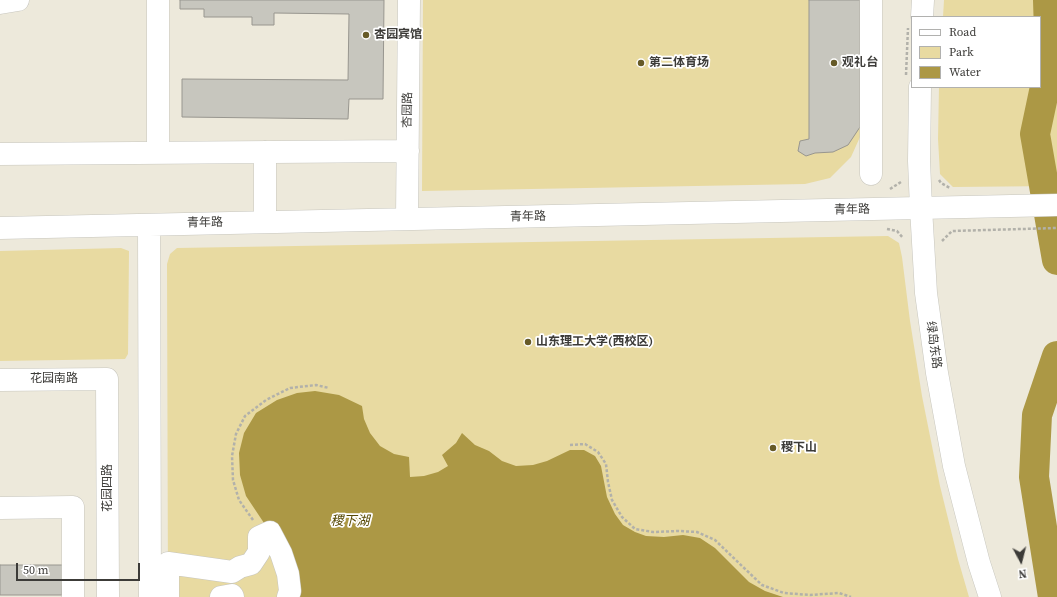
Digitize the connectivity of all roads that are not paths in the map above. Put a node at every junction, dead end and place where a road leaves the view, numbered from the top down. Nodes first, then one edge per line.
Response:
1 (18, 0) edge
2 (158, 0) edge
3 (409, 0) edge
4 (871, 0) edge
5 (923, 0) edge
6 (0, 3) edge
7 (917, 16) edge
8 (913, 88) edge
9 (408, 151) junction
10 (265, 152) junction
11 (158, 153) junction
12 (0, 154) edge
13 (871, 174) dead end
14 (1057, 206) edge
15 (921, 208) junction
16 (407, 219) junction
17 (265, 222) junction
18 (149, 225) junction
19 (0, 228) edge
20 (108, 379) joint
21 (0, 380) edge
22 (0, 508) edge
23 (73, 597) edge
24 (108, 597) edge
25 (150, 597) edge
26 (168, 597) edge
27 (221, 597) edge
28 (233, 597) edge
29 (288, 597) edge
30 (990, 597) edge

1 - 6 street
2 - 11 street
3 - 9 street, 杏园路
4 - 13 street
5 - 7 street
8 - 15 street, 绿岛东路
9 - 10 street
9 - 16 street, 杏园路
10 - 11 street
10 - 17 street
11 - 12 street
14 - 15 street, 青年路
15 - 16 street, 青年路
15 - 30 street, 绿岛东路
16 - 17 street, 青年路
17 - 18 street, 青年路
18 - 19 street, 青年路
18 - 25 street
20 - 21 street, 花园南路
20 - 24 street, 花园四路
22 - 23 street
26 - 29 street
27 - 28 street

